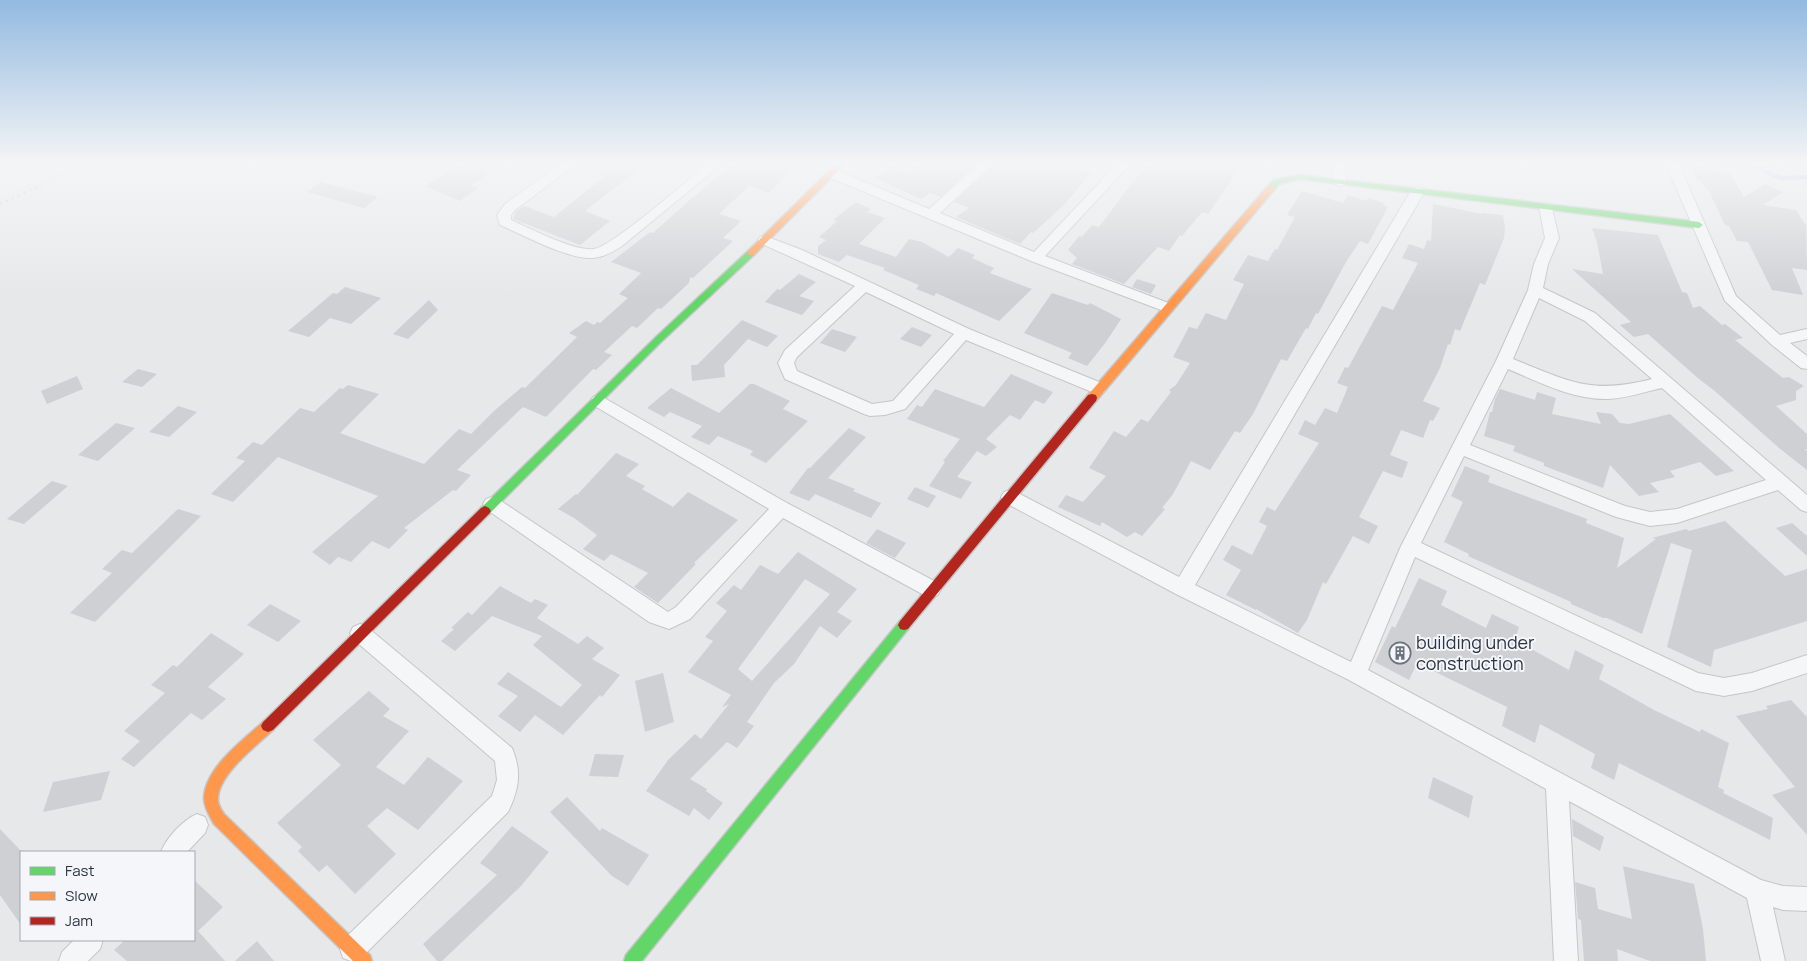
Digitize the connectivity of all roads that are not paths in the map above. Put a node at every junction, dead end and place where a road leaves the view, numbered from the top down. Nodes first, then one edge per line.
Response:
1 (510, 207) edge
2 (662, 207) edge
3 (798, 207) edge
4 (911, 207) edge
5 (939, 207) edge
6 (1084, 207) edge
7 (1254, 207) edge
8 (1409, 207) edge
9 (1546, 207) joint
10 (1691, 207) edge
11 (930, 215) junction
12 (1699, 225) junction
13 (765, 240) junction
14 (1036, 258) junction
15 (864, 286) junction
16 (1536, 290) junction
17 (1166, 307) junction
18 (964, 333) junction
19 (1807, 334) edge
20 (1777, 341) junction
21 (1504, 361) junction
22 (1807, 364) edge
23 (1665, 382) junction
24 (1098, 388) junction
25 (599, 401) junction
26 (1459, 447) junction
27 (1781, 482) junction
28 (1010, 497) junction
29 (492, 504) junction
30 (1807, 505) edge
31 (781, 508) junction
32 (1410, 546) junction
33 (1183, 588) junction
34 (931, 589) junction
35 (360, 633) junction
36 (1807, 664) edge
37 (1356, 674) junction
38 (1558, 784) junction
39 (197, 825) dead end
40 (173, 851) edge
41 (1757, 891) junction
42 (1807, 899) edge
43 (90, 941) edge
44 (358, 955) edge
45 (71, 961) edge
46 (632, 961) edge
47 (1566, 961) edge
48 (1773, 961) edge

1 - 2 street
3 - 13 street
4 - 11 street
5 - 11 street
6 - 14 street
7 - 17 street
8 - 33 street
9 - 12 street
9 - 16 street
10 - 12 street
11 - 14 street
12 - 20 street
13 - 15 street
13 - 25 street
14 - 17 street
15 - 18 street
15 - 18 street
16 - 21 street
16 - 23 street
17 - 24 street
18 - 24 street
19 - 20 street
20 - 22 street
21 - 23 street
21 - 26 street
23 - 27 street
24 - 28 street
25 - 29 street
25 - 31 street
26 - 27 street
26 - 32 street
27 - 30 street
28 - 33 street
28 - 34 street
29 - 31 street
29 - 35 street
31 - 34 street
32 - 36 street
32 - 37 street
33 - 37 street
34 - 46 street
35 - 44 street
35 - 44 street
37 - 38 street
38 - 41 street
38 - 47 street
39 - 40 street
41 - 42 street
41 - 48 street
43 - 45 street

